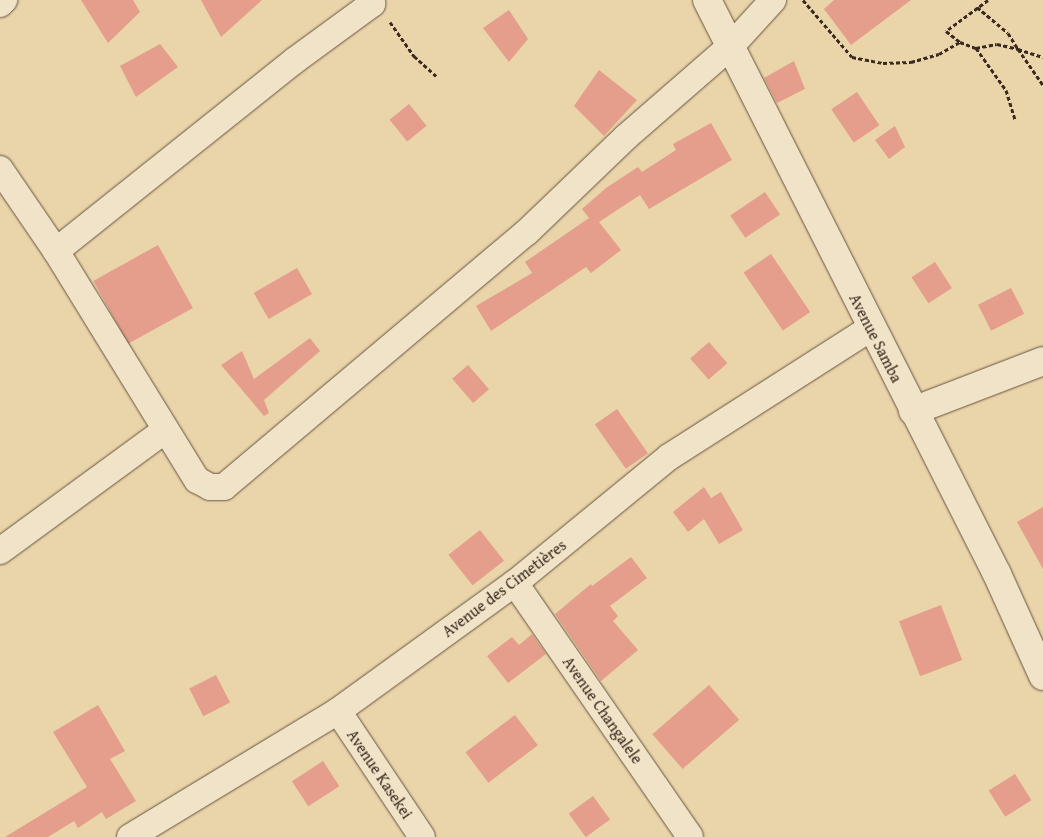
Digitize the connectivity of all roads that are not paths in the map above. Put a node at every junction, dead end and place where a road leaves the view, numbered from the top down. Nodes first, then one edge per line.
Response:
1 (4, 0) edge
2 (707, 0) edge
3 (773, 0) edge
4 (371, 2) edge
5 (0, 4) edge
6 (732, 45) junction
7 (0, 169) edge
8 (9, 203) edge
9 (56, 251) junction
10 (871, 328) junction
11 (1043, 360) edge
12 (913, 411) junction
13 (164, 431) junction
14 (0, 551) edge
15 (515, 583) junction
16 (1043, 676) edge
17 (338, 711) junction
18 (130, 837) edge
19 (422, 837) edge
20 (690, 837) edge

1 - 5 street
2 - 6 street, Avenue Samba
3 - 6 street
4 - 9 street
6 - 10 street, Avenue Samba
6 - 13 street
7 - 8 street
8 - 9 street
9 - 13 street
10 - 12 street, Avenue Samba
10 - 15 street, Avenue des Cimetières
11 - 12 street
12 - 16 street, Avenue Samba
13 - 14 street
15 - 17 street, Avenue des Cimetières
15 - 20 street, Avenue Changalele
17 - 18 street, Avenue des Cimetières
17 - 19 street, Avenue Kasekei

